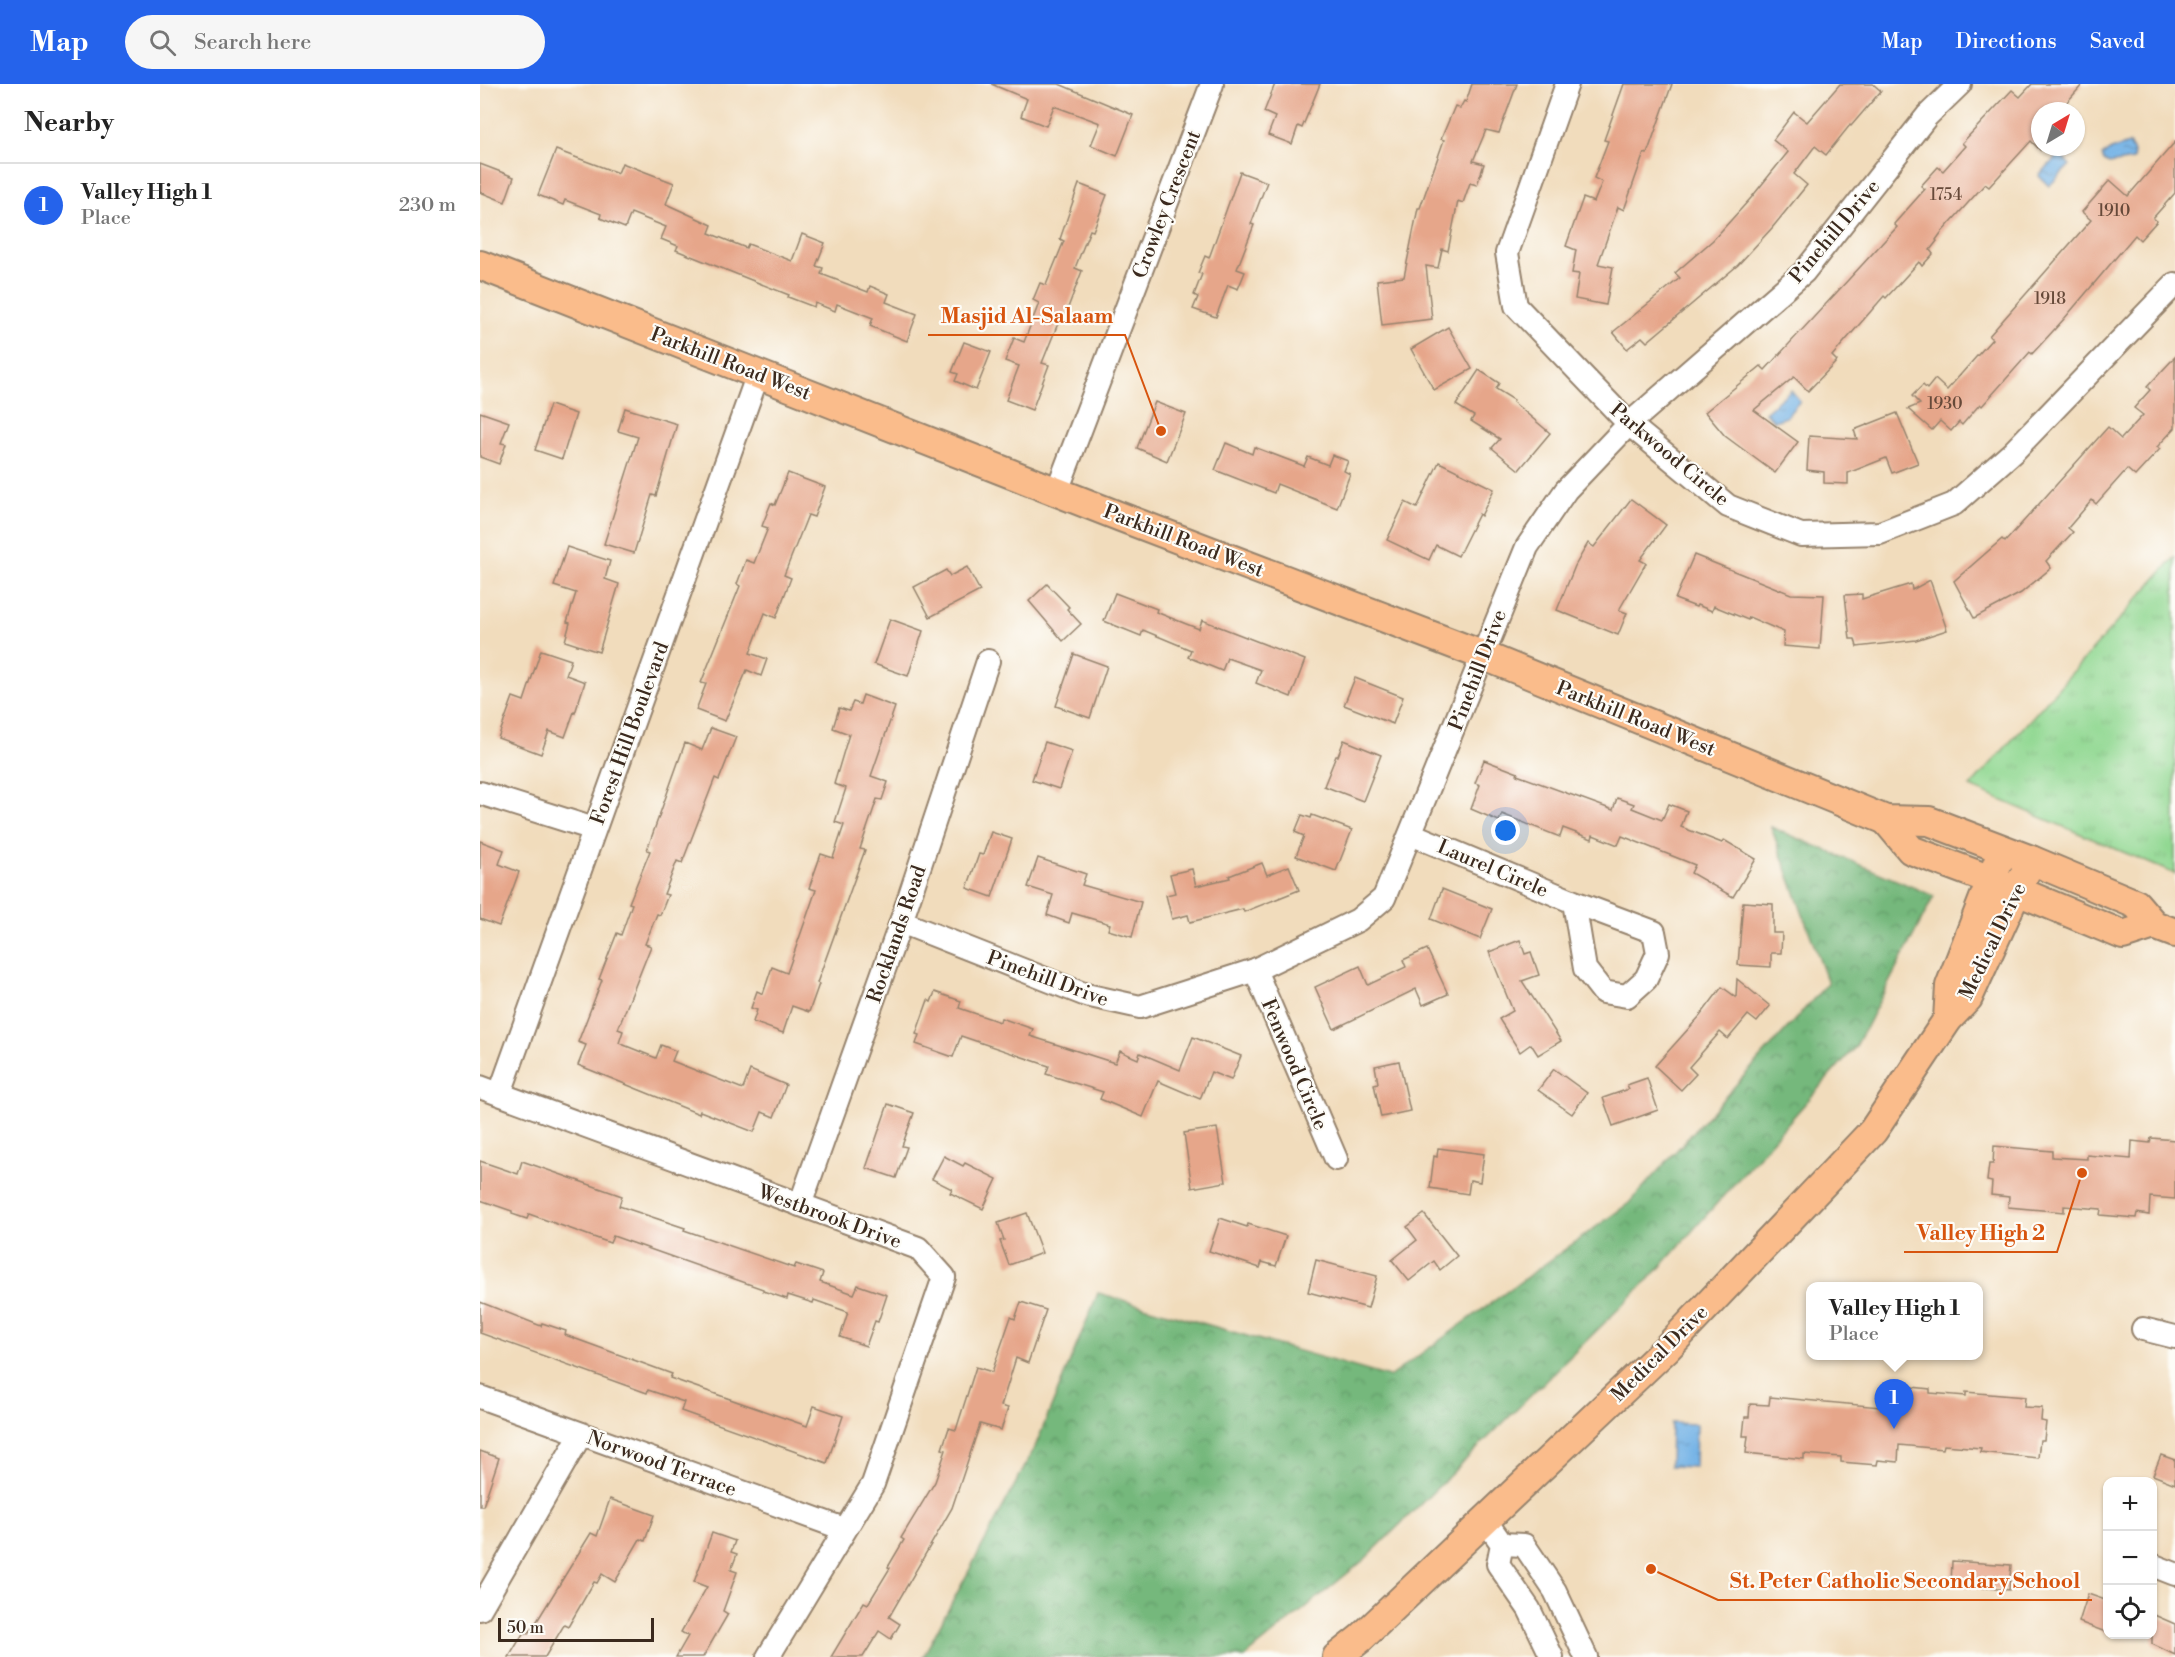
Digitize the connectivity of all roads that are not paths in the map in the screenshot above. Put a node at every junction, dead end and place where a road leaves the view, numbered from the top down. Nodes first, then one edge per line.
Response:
1 (1212, 84) edge
2 (1567, 84) edge
3 (1960, 84) edge
4 (480, 265) edge
5 (2175, 284) edge
6 (758, 374) junction
7 (1629, 424) junction
8 (1057, 491) junction
9 (1482, 655) junction
10 (988, 661) dead end
11 (480, 793) edge
12 (1886, 820) junction
13 (594, 830) junction
14 (1411, 834) junction
15 (2003, 850) junction
16 (2031, 860) junction
17 (1991, 880) junction
18 (2018, 891) junction
19 (1574, 902) dead end
20 (901, 922) junction
21 (2164, 929) edge
22 (1255, 970) junction
23 (1948, 1019) junction
24 (490, 1090) edge
25 (1336, 1159) dead end
26 (800, 1205) junction
27 (2143, 1329) dead end
28 (2175, 1337) edge
29 (480, 1396) edge
30 (581, 1434) junction
31 (1485, 1520) junction
32 (844, 1529) junction
33 (1502, 1544) junction
34 (2157, 1568) edge
35 (2175, 1574) edge
36 (480, 1609) edge
37 (768, 1657) edge
38 (1337, 1657) edge
39 (1552, 1657) edge
40 (1586, 1657) edge

1 - 8 street, Crowley Crescent
2 - 7 street, Parkwood Circle
3 - 7 street, Pinehill Drive
4 - 6 main road, Parkhill Road West
5 - 7 street, Parkwood Circle
6 - 8 main road, Parkhill Road West
6 - 13 street, Forest Hill Boulevard
7 - 9 street, Pinehill Drive
8 - 9 main road, Parkhill Road West
9 - 12 main road, Parkhill Road West
9 - 14 street, Pinehill Drive
10 - 20 street, Rocklands Road
11 - 13 street
12 - 15 main road, Parkhill Road West
12 - 17 main road, Parkhill Road West
13 - 24 street, Forest Hill Boulevard
14 - 19 street, Laurel Circle
14 - 22 street, Pinehill Drive
15 - 16 main road, Parkhill Road West
15 - 17 main road, Medical Drive
16 - 18 main road, Medical Drive
16 - 21 main road, Parkhill Road West
17 - 18 main road, Parkhill Road West
17 - 23 main road, Medical Drive
18 - 21 main road, Parkhill Road West
18 - 23 main road, Medical Drive
20 - 22 street, Pinehill Drive
20 - 26 street, Rocklands Road
22 - 25 street, Fenwood Circle
23 - 31 main road, Medical Drive
24 - 26 street, Westbrook Drive
26 - 32 street, Westbrook Drive
27 - 28 street
29 - 30 street, Norwood Terrace
30 - 32 street, Norwood Terrace
30 - 36 street
31 - 33 street
31 - 38 main road, Medical Drive
32 - 37 street, Westbrook Drive
33 - 39 street
33 - 40 street
34 - 35 street

